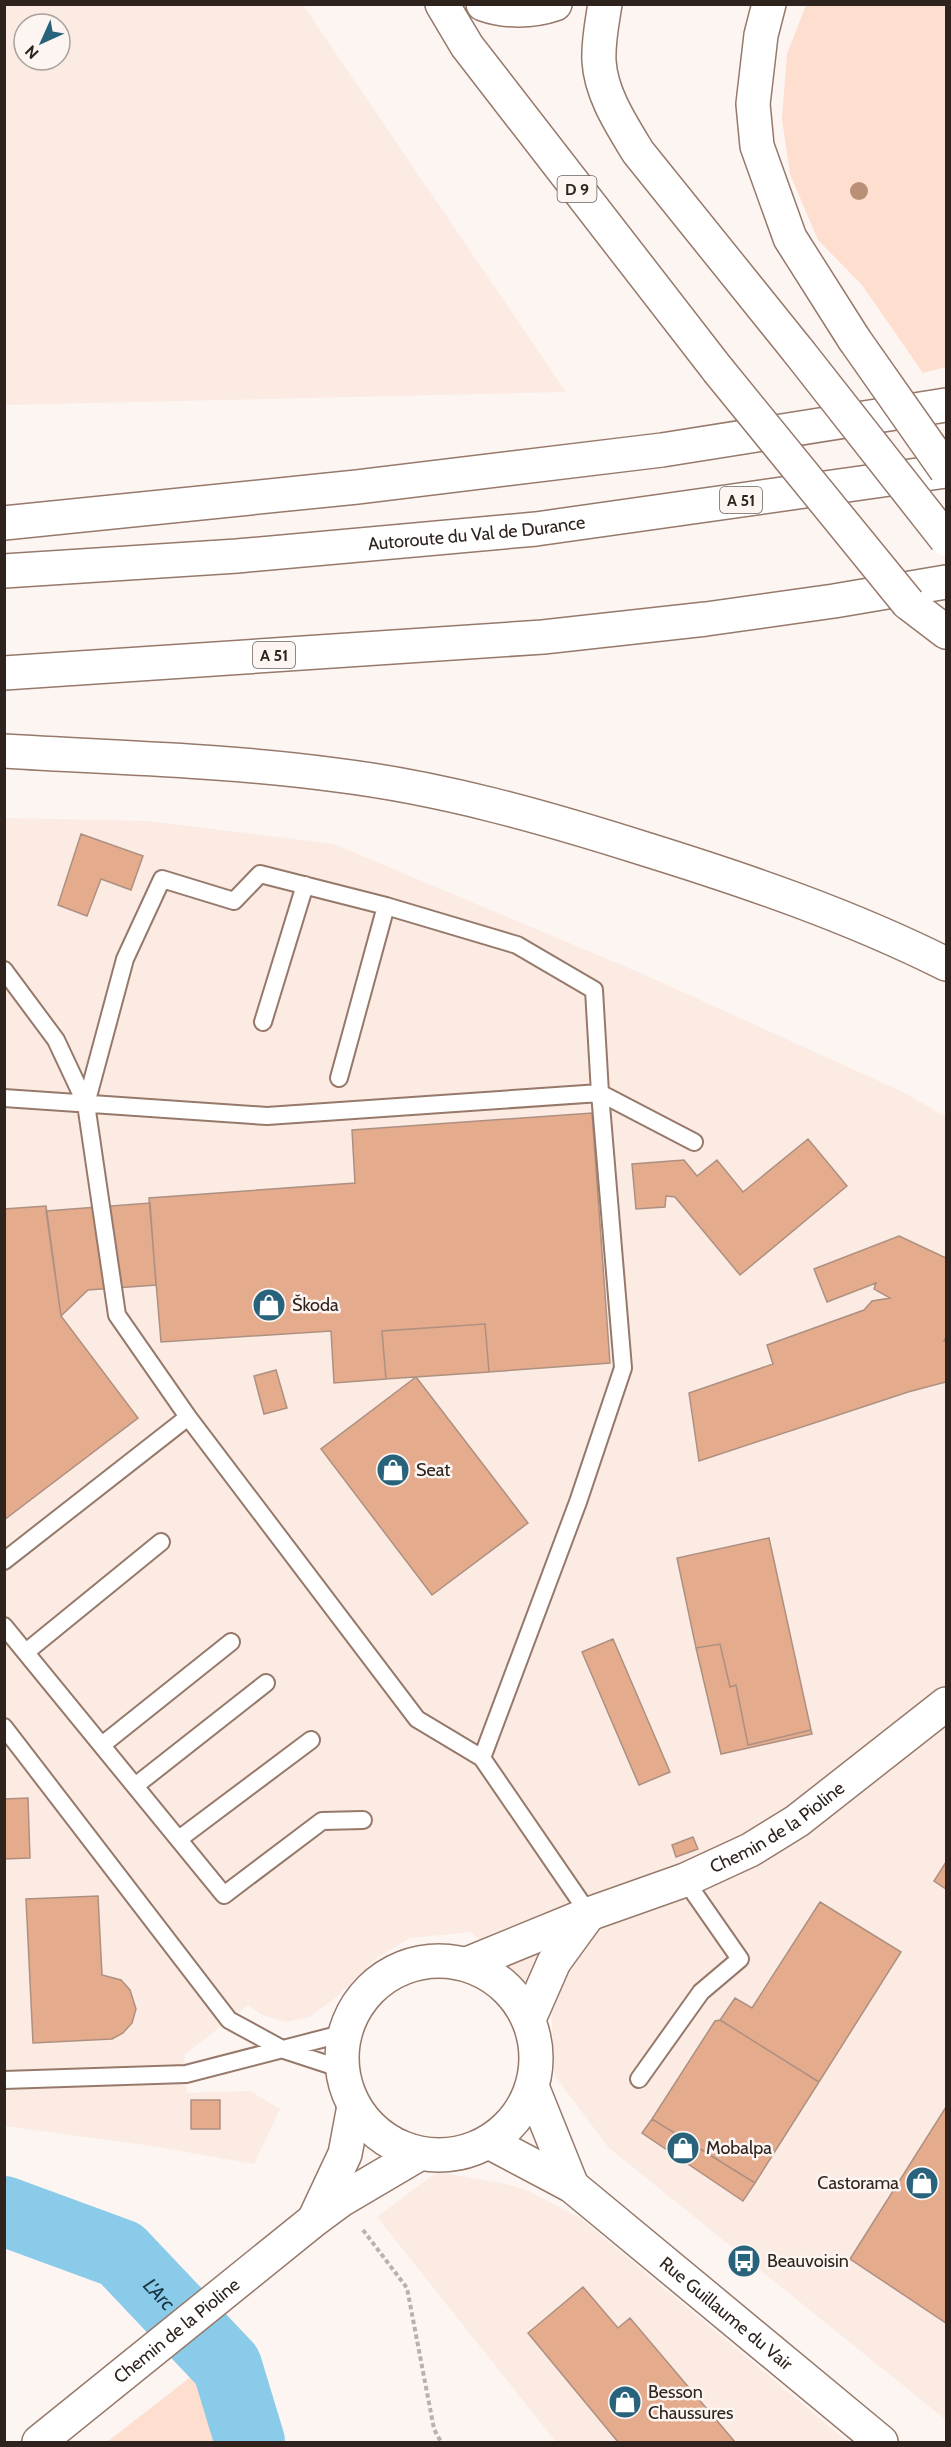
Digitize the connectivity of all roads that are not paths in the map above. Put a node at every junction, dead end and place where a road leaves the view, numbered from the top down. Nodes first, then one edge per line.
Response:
1 (442, 4) edge
2 (483, 4) edge
3 (555, 4) edge
4 (605, 4) edge
5 (770, 4) edge
6 (946, 405) edge
7 (946, 470) edge
8 (4, 523) edge
9 (946, 539) edge
10 (4, 571) edge
11 (946, 582) edge
12 (908, 603) junction
13 (946, 632) edge
14 (946, 651) edge
15 (4, 673) edge
16 (4, 752) edge
17 (305, 885) junction
18 (386, 906) junction
19 (946, 964) edge
20 (4, 970) edge
21 (263, 1022) dead end
22 (339, 1078) dead end
23 (600, 1093) junction
24 (4, 1098) edge
25 (86, 1104) junction
26 (694, 1142) dead end
27 (188, 1417) junction
28 (162, 1542) dead end
29 (4, 1561) edge
30 (4, 1626) edge
31 (231, 1642) dead end
32 (26, 1652) junction
33 (266, 1683) dead end
34 (946, 1704) edge
35 (4, 1727) edge
36 (312, 1740) dead end
37 (102, 1745) junction
38 (482, 1758) junction
39 (135, 1786) junction
40 (363, 1820) dead end
41 (179, 1839) junction
42 (685, 1880) junction
43 (589, 1914) junction
44 (467, 1964) junction
45 (530, 2019) junction
46 (345, 2033) junction
47 (284, 2050) junction
48 (342, 2069) junction
49 (639, 2079) dead end
50 (4, 2080) edge
51 (532, 2089) junction
52 (354, 2106) junction
53 (489, 2142) junction
54 (419, 2154) junction
55 (572, 2186) junction
56 (307, 2225) junction
57 (39, 2442) edge
58 (881, 2442) edge

1 - 12 main road, D 9, bridge
2 - 3 main road
4 - 9 main road, bridge
5 - 7 main road, bridge
6 - 8 main road
7 - 10 main road, Autoroute du Val de Durance / A 51
11 - 15 main road, A 51
12 - 13 main road
12 - 14 main road, D 9
16 - 19 main road
17 - 18 lane
17 - 21 lane
17 - 25 lane
18 - 22 lane
18 - 23 lane
20 - 25 lane
23 - 25 lane
23 - 26 lane
23 - 38 lane
24 - 25 lane
25 - 27 lane
27 - 29 lane
27 - 38 lane
28 - 32 lane
30 - 32 lane
31 - 37 lane
32 - 37 lane
33 - 39 lane
34 - 42 main road, Chemin de la Pioline
35 - 47 lane
36 - 41 lane
37 - 39 lane
38 - 43 lane
39 - 41 lane
40 - 41 lane
42 - 43 main road, Chemin de la Pioline
42 - 49 lane
43 - 44 main road, Chemin de la Pioline
43 - 45 main road
44 - 45 main road
44 - 46 main road
45 - 51 main road
46 - 47 lane
46 - 48 main road
47 - 48 lane
47 - 50 lane
48 - 52 main road
51 - 53 main road
51 - 55 main road, Rue Guillaume du Vair
52 - 54 main road
52 - 56 main road, Chemin de la Pioline
53 - 54 main road
53 - 55 main road, Rue Guillaume du Vair
54 - 56 main road, Chemin de la Pioline
55 - 58 main road, Rue Guillaume du Vair
56 - 57 main road, Chemin de la Pioline

